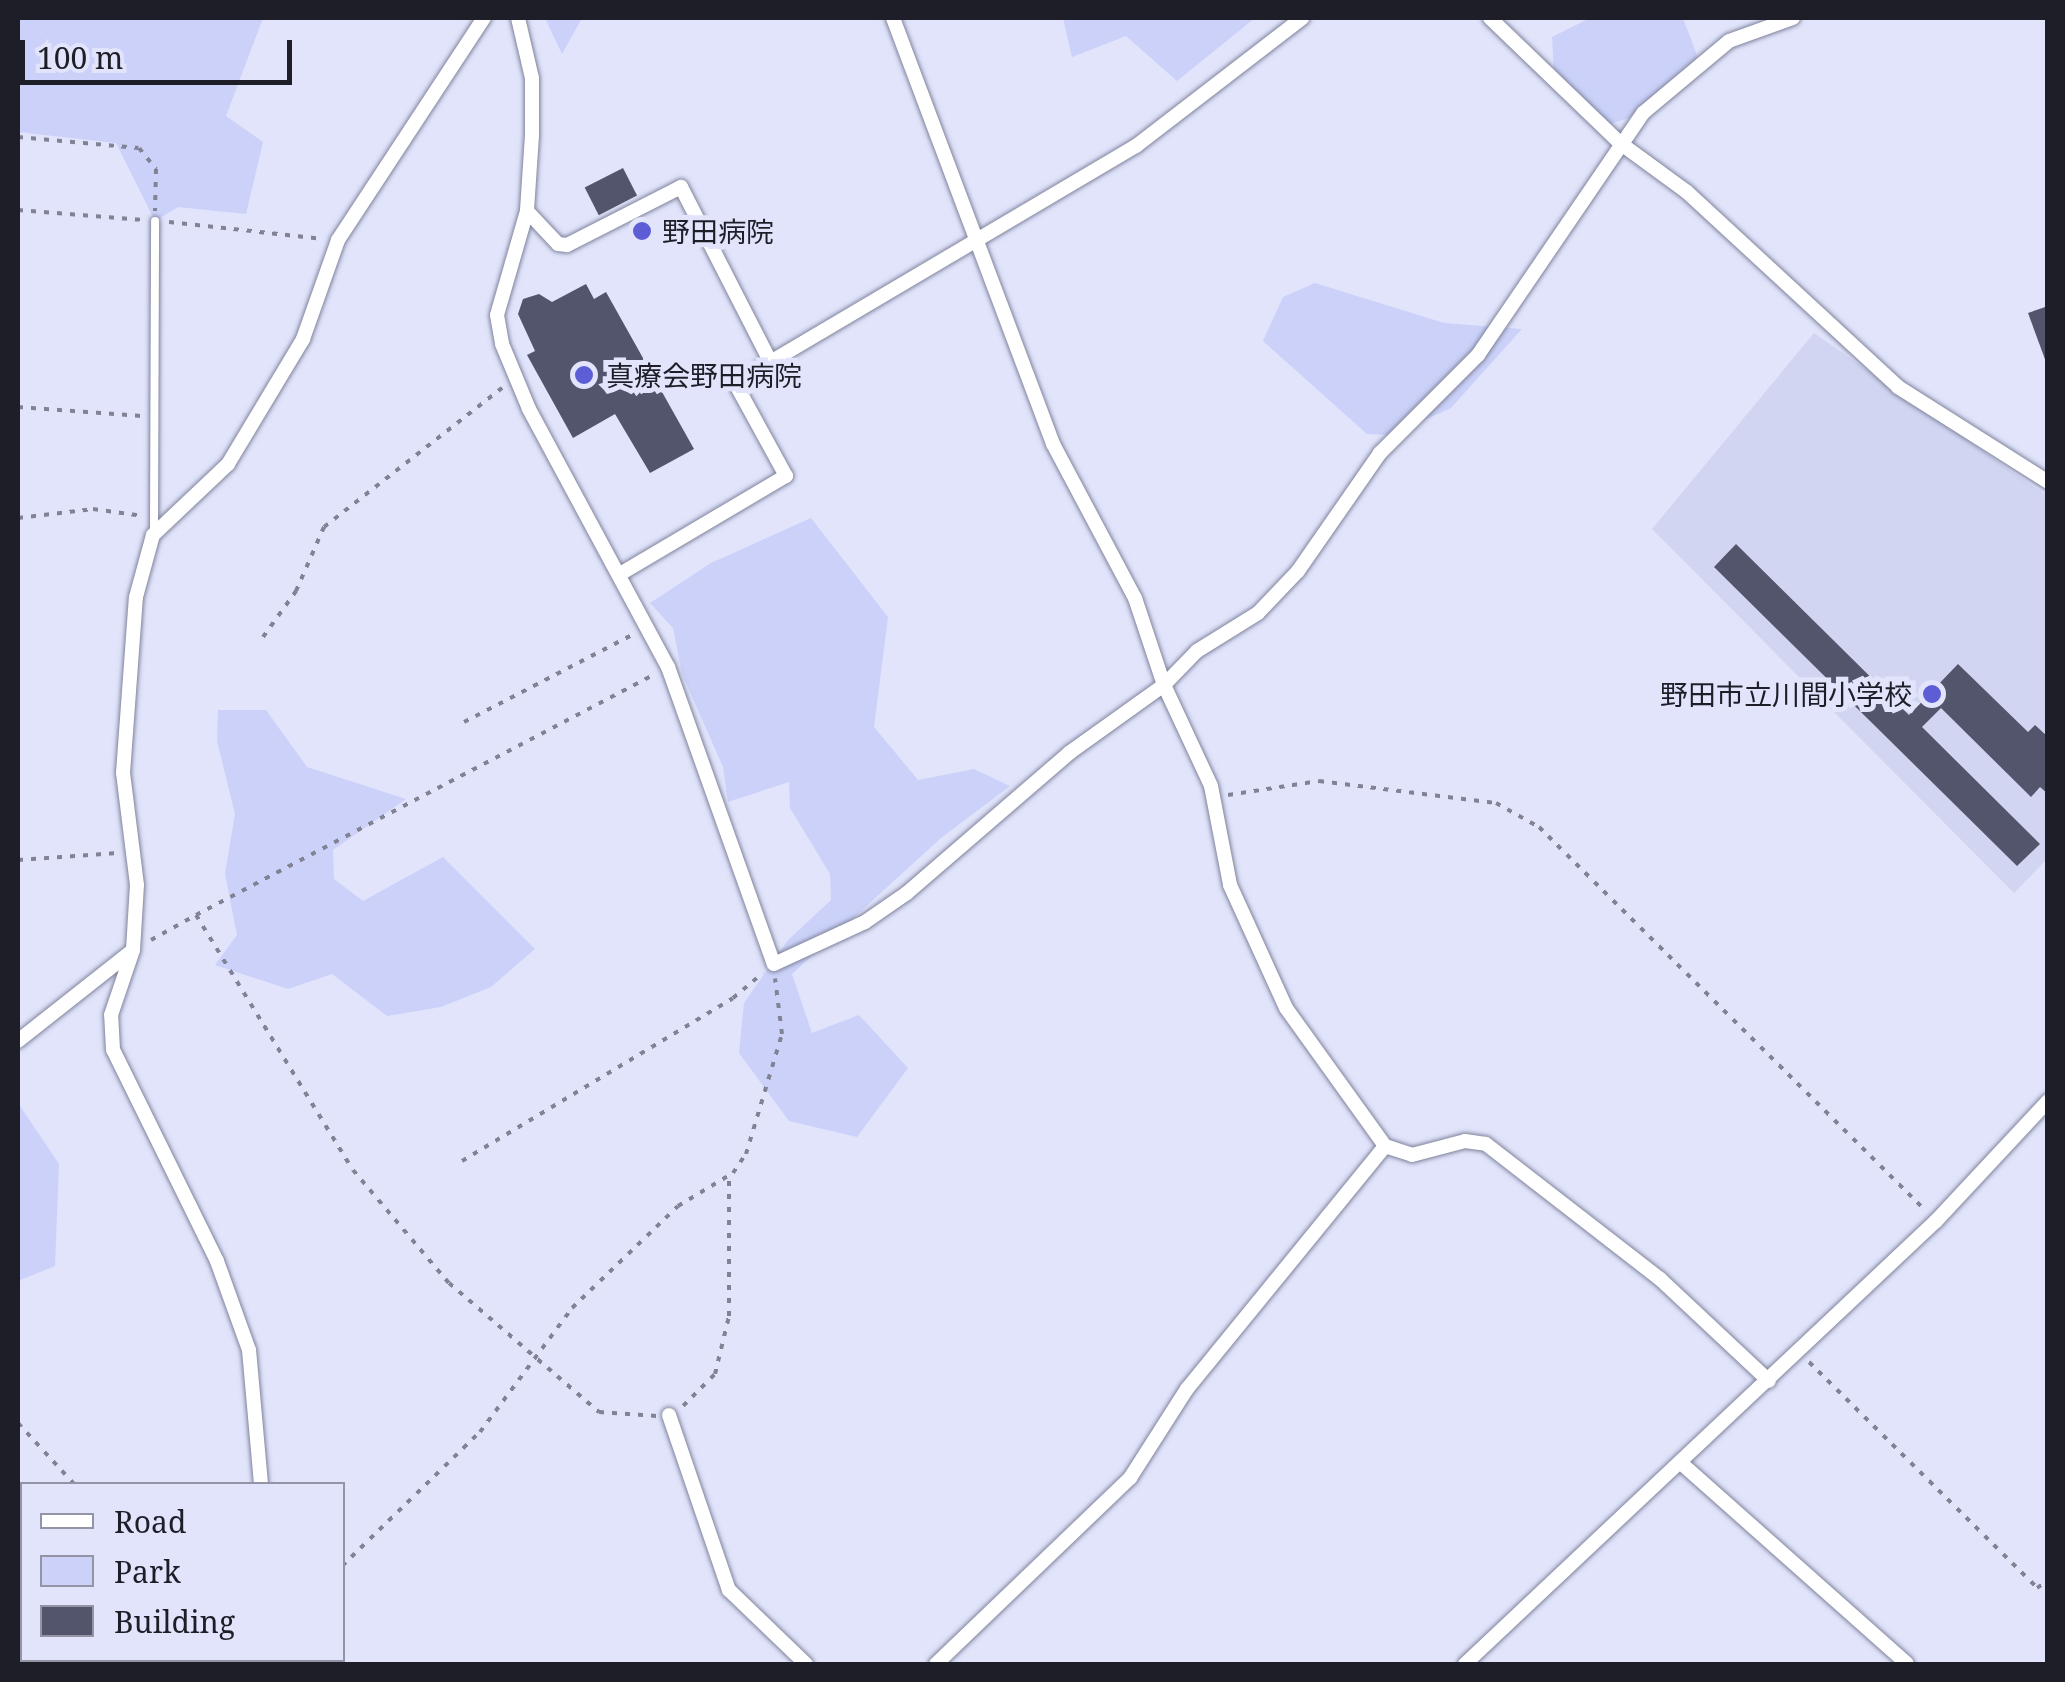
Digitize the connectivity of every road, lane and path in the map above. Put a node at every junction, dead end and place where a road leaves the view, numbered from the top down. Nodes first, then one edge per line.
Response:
1 (484, 18) edge
2 (518, 18) edge
3 (893, 18) edge
4 (1302, 18) edge
5 (1490, 18) edge
6 (1793, 18) edge
7 (18, 137) edge
8 (1620, 144) junction
9 (18, 210) edge
10 (526, 210) junction
11 (155, 221) junction
12 (338, 240) junction
13 (976, 244) junction
14 (770, 362) junction
15 (514, 378) junction
16 (18, 407) edge
17 (157, 417) junction
18 (2048, 482) edge
19 (18, 518) edge
20 (154, 518) junction
21 (153, 535) junction
22 (620, 574) junction
23 (643, 629) junction
24 (262, 637) dead end
25 (668, 668) junction
26 (1164, 684) junction
27 (464, 722) dead end
28 (1213, 797) junction
29 (132, 852) junction
30 (18, 860) edge
31 (196, 915) junction
32 (133, 950) junction
33 (774, 964) junction
34 (18, 1041) edge
35 (2048, 1101) edge
36 (1385, 1146) junction
37 (462, 1161) dead end
38 (729, 1176) junction
39 (1936, 1221) junction
40 (1798, 1352) junction
41 (535, 1354) junction
42 (1769, 1381) junction
43 (669, 1415) junction
44 (18, 1423) edge
45 (1680, 1463) junction
46 (72, 1482) edge
47 (260, 1482) edge
48 (345, 1563) edge
49 (2048, 1580) edge
50 (806, 1664) edge
51 (936, 1664) edge
52 (1465, 1664) edge
53 (1907, 1664) edge

1 - 12 street
2 - 10 street
3 - 13 street
4 - 13 street
5 - 8 street
6 - 8 street
7 - 11 path
8 - 18 street
8 - 26 street
9 - 11 path
10 - 14 street
10 - 15 street
11 - 12 path
11 - 17 lane
12 - 21 street
13 - 14 street
13 - 26 street
14 - 22 street
15 - 22 street
15 - 24 path
16 - 17 path
17 - 20 lane
19 - 20 path
20 - 21 lane
21 - 29 street
22 - 23 street
23 - 25 street
23 - 27 path
25 - 31 path
25 - 33 street
26 - 28 street
26 - 33 street
28 - 36 street
28 - 39 path
29 - 30 path
29 - 32 street
31 - 32 path
31 - 41 path
32 - 34 street
32 - 47 street
33 - 37 path
33 - 38 path
35 - 39 street
36 - 42 street
36 - 51 street
38 - 41 path
38 - 43 path
39 - 40 street
40 - 42 street
40 - 49 path
41 - 43 path
41 - 48 path
42 - 45 street
43 - 50 street
44 - 46 path
45 - 52 street
45 - 53 street

